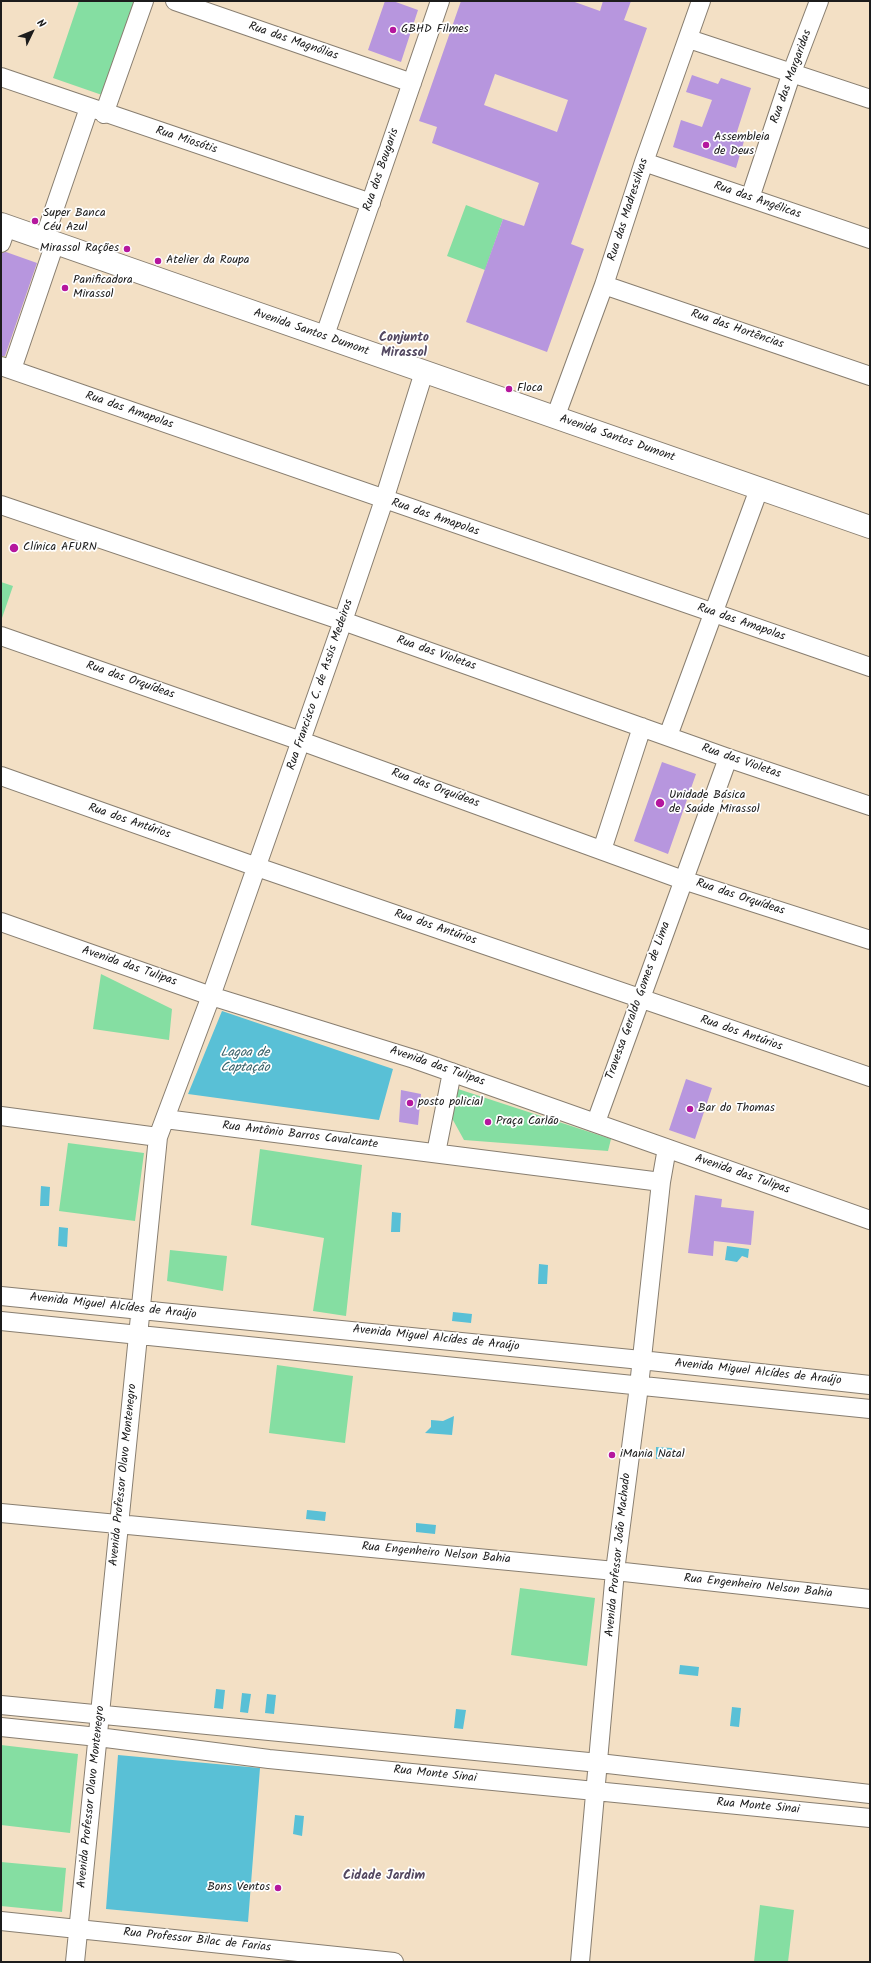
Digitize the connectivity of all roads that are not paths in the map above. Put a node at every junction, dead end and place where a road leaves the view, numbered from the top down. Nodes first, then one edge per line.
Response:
1 (144, 1) edge
2 (175, 1) edge
3 (440, 1) edge
4 (701, 1) edge
5 (819, 1) edge
6 (689, 39) junction
7 (792, 72) junction
8 (1, 77) edge
9 (412, 83) junction
10 (870, 99) edge
11 (97, 111) junction
12 (644, 162) junction
13 (750, 198) junction
14 (371, 203) junction
15 (3, 231) edge
16 (870, 239) edge
17 (49, 241) junction
18 (604, 284) junction
19 (324, 338) junction
20 (4, 370) edge
21 (424, 372) junction
22 (870, 376) edge
23 (555, 418) junction
24 (758, 489) junction
25 (384, 500) junction
26 (1, 505) edge
27 (870, 528) edge
28 (712, 614) junction
29 (343, 621) junction
30 (1, 636) edge
31 (870, 667) edge
32 (642, 727) junction
33 (668, 736) junction
34 (302, 741) junction
35 (728, 758) junction
36 (1, 776) edge
37 (870, 806) edge
38 (602, 850) junction
39 (257, 867) junction
40 (683, 880) junction
41 (1, 922) edge
42 (870, 940) edge
43 (211, 996) junction
44 (640, 999) junction
45 (452, 1072) junction
46 (870, 1077) edge
47 (1, 1116) edge
48 (165, 1119) junction
49 (596, 1122) junction
50 (158, 1137) junction
51 (667, 1148) junction
52 (436, 1154) junction
53 (661, 1182) junction
54 (870, 1220) edge
55 (1, 1296) edge
56 (141, 1309) junction
57 (1, 1321) edge
58 (138, 1335) junction
59 (641, 1360) junction
60 (870, 1385) edge
61 (639, 1386) junction
62 (870, 1409) edge
63 (1, 1513) edge
64 (119, 1524) junction
65 (615, 1571) junction
66 (870, 1599) edge
67 (1, 1705) edge
68 (100, 1715) junction
69 (1, 1727) edge
70 (98, 1737) junction
71 (599, 1763) junction
72 (596, 1791) junction
73 (870, 1794) edge
74 (870, 1818) edge
75 (1, 1921) edge
76 (79, 1929) junction
77 (75, 1962) edge
78 (394, 1962) edge
79 (580, 1962) edge

1 - 11 street
2 - 9 street, Rua das Magnólias
3 - 9 street, Rua dos Bougaris
4 - 6 street, Rua das Madressilvas
5 - 7 street, Rua das Margaridas
6 - 7 street
6 - 12 street, Rua das Madressilvas
7 - 10 street
7 - 13 street, Rua das Margaridas
8 - 11 street, Rua Miosótis
9 - 14 street, Rua dos Bougaris
11 - 14 street, Rua Miosótis
11 - 17 street
12 - 13 street, Rua das Angélicas
12 - 18 street, Rua das Madressilvas
13 - 16 street, Rua das Angélicas
14 - 19 street, Rua dos Bougaris
15 - 17 main road, Avenida Santos Dumont
17 - 19 main road, Avenida Santos Dumont
17 - 20 street
18 - 22 street, Rua das Hortências
18 - 23 street, Rua das Madressilvas
19 - 21 main road, Avenida Santos Dumont
20 - 25 street, Rua das Amapolas
21 - 23 main road, Avenida Santos Dumont
21 - 25 street, Rua Francisco C. de Assis Medeiros
23 - 24 main road, Avenida Santos Dumont
24 - 27 main road, Avenida Santos Dumont
24 - 28 street
25 - 28 street, Rua das Amapolas
25 - 29 street, Rua Francisco C. de Assis Medeiros
26 - 29 street, Rua das Violetas
28 - 31 street, Rua das Amapolas
28 - 33 street
29 - 32 street, Rua das Violetas
29 - 34 street, Rua Francisco C. de Assis Medeiros
30 - 34 street, Rua das Orquídeas
32 - 33 street, Rua das Violetas
32 - 38 street
33 - 35 street, Rua das Violetas
34 - 38 street, Rua das Orquídeas
34 - 39 street, Rua Francisco C. de Assis Medeiros
35 - 37 street, Rua das Violetas
35 - 40 street, Travessa Geraldo Gomes de Lima
36 - 39 street, Rua dos Antúrios
38 - 40 street, Rua das Orquídeas
39 - 43 street, Rua Francisco C. de Assis Medeiros
39 - 44 street, Rua dos Antúrios
40 - 42 street, Rua das Orquídeas
40 - 44 street, Travessa Geraldo Gomes de Lima
41 - 43 street, Avenida das Tulipas
43 - 45 street, Avenida das Tulipas
43 - 48 street, Avenida Professor Olavo Montenegro
44 - 46 street, Rua dos Antúrios
44 - 49 street, Travessa Geraldo Gomes de Lima
45 - 49 street, Avenida das Tulipas
45 - 52 street
47 - 50 street
48 - 50 street, Avenida Professor Olavo Montenegro
48 - 52 street, Rua Antônio Barros Cavalcante
49 - 51 street, Avenida das Tulipas
50 - 56 street, Avenida Professor Olavo Montenegro
51 - 53 street, Avenida Professor João Machado
51 - 54 street, Avenida das Tulipas
52 - 53 street, Rua Antônio Barros Cavalcante
53 - 59 street, Avenida Professor João Machado
55 - 56 street, Avenida Miguel Alcídes de Araújo
56 - 58 street, Avenida Professor Olavo Montenegro
56 - 59 street, Avenida Miguel Alcídes de Araújo
57 - 58 street, Avenida Miguel Alcídes de Araújo
58 - 61 street, Avenida Miguel Alcídes de Araújo
58 - 64 street, Avenida Professor Olavo Montenegro
59 - 60 street, Avenida Miguel Alcídes de Araújo
59 - 61 street, Avenida Professor João Machado
61 - 62 street, Avenida Miguel Alcídes de Araújo
61 - 65 street, Avenida Professor João Machado
63 - 64 street, Rua Engenheiro Nelson Bahia
64 - 65 street, Rua Engenheiro Nelson Bahia
64 - 68 street, Avenida Professor Olavo Montenegro
65 - 66 street, Rua Engenheiro Nelson Bahia
65 - 71 street, Avenida Professor João Machado
67 - 68 street, Rua Monte Sinai
68 - 70 street, Avenida Professor Olavo Montenegro
68 - 71 street, Rua Monte Sinai
69 - 70 street, Rua Monte Sinai
70 - 72 street, Rua Monte Sinai
70 - 76 street, Avenida Professor Olavo Montenegro
71 - 72 street, Avenida Professor João Machado
71 - 73 street, Rua Monte Sinai
72 - 74 street, Rua Monte Sinai
72 - 79 street, Avenida Professor João Machado
75 - 76 street, Rua Professor Bilac de Farias
76 - 77 street, Avenida Professor Olavo Montenegro
76 - 78 street, Rua Professor Bilac de Farias

